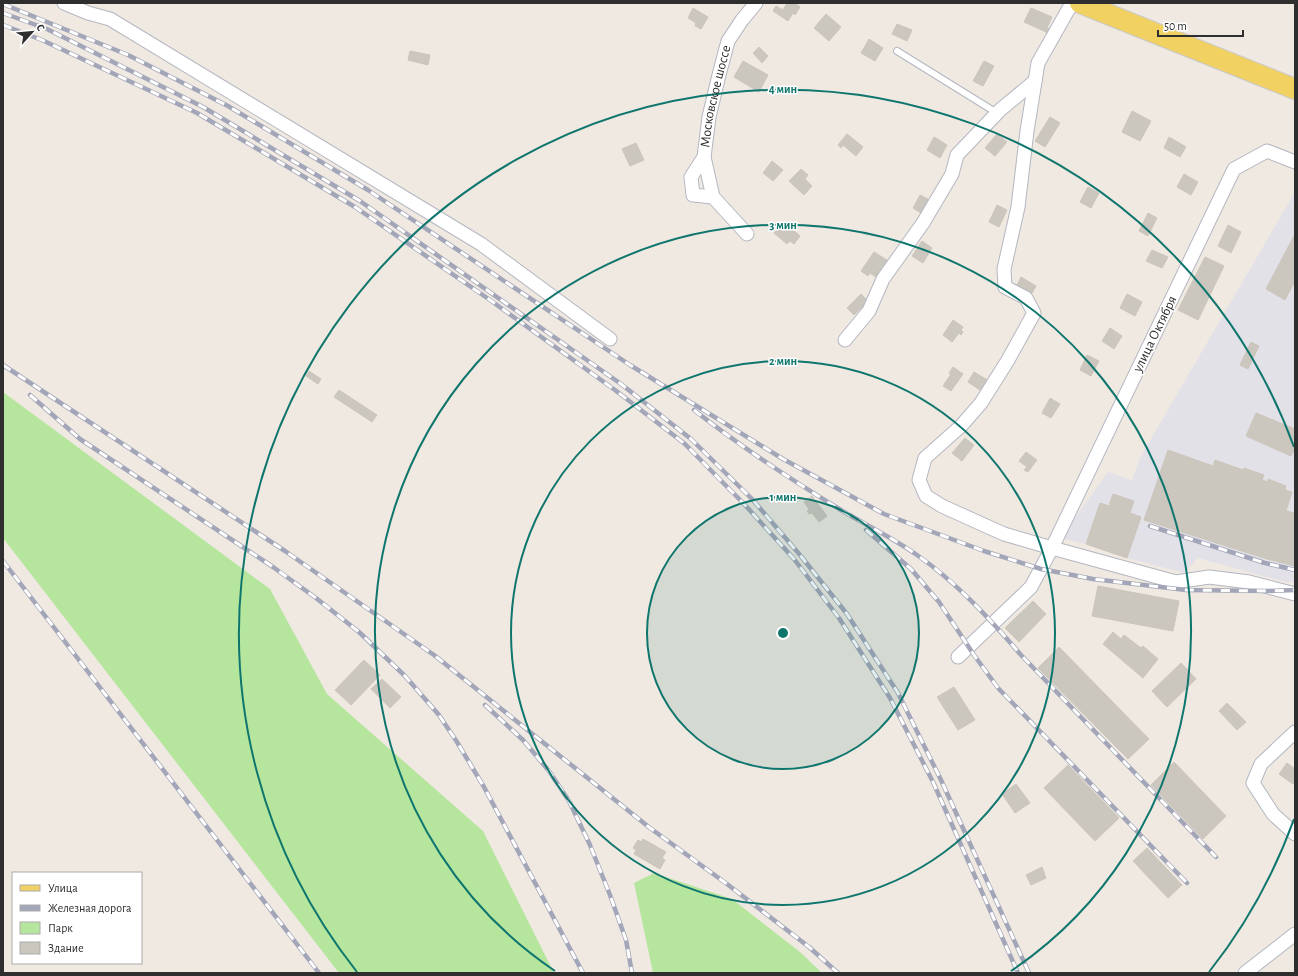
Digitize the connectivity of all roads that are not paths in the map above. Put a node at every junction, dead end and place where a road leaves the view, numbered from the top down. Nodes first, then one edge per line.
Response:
1 (64, 3) edge
2 (756, 3) edge
3 (1072, 3) edge
4 (1080, 3) edge
5 (89, 8) edge
6 (897, 51) dead end
7 (1035, 81) junction
8 (1295, 89) edge
9 (997, 113) junction
10 (704, 157) junction
11 (1295, 162) edge
12 (714, 197) junction
13 (747, 234) dead end
14 (610, 339) dead end
15 (845, 340) dead end
16 (1052, 548) junction
17 (1295, 594) edge
18 (958, 657) dead end
19 (1295, 732) edge
20 (1295, 834) edge
21 (1295, 934) edge
22 (1245, 973) edge

1 - 5 street
2 - 10 street, Московское шоссе
3 - 7 street
4 - 8 main road
5 - 14 street
6 - 9 lane
7 - 9 street
7 - 16 street
9 - 15 street
10 - 12 street, Московское шоссе
10 - 12 street
11 - 16 street, улица Октября
12 - 13 street, Московское шоссе
16 - 17 street
16 - 18 street, улица Октября
19 - 20 street
21 - 22 street

